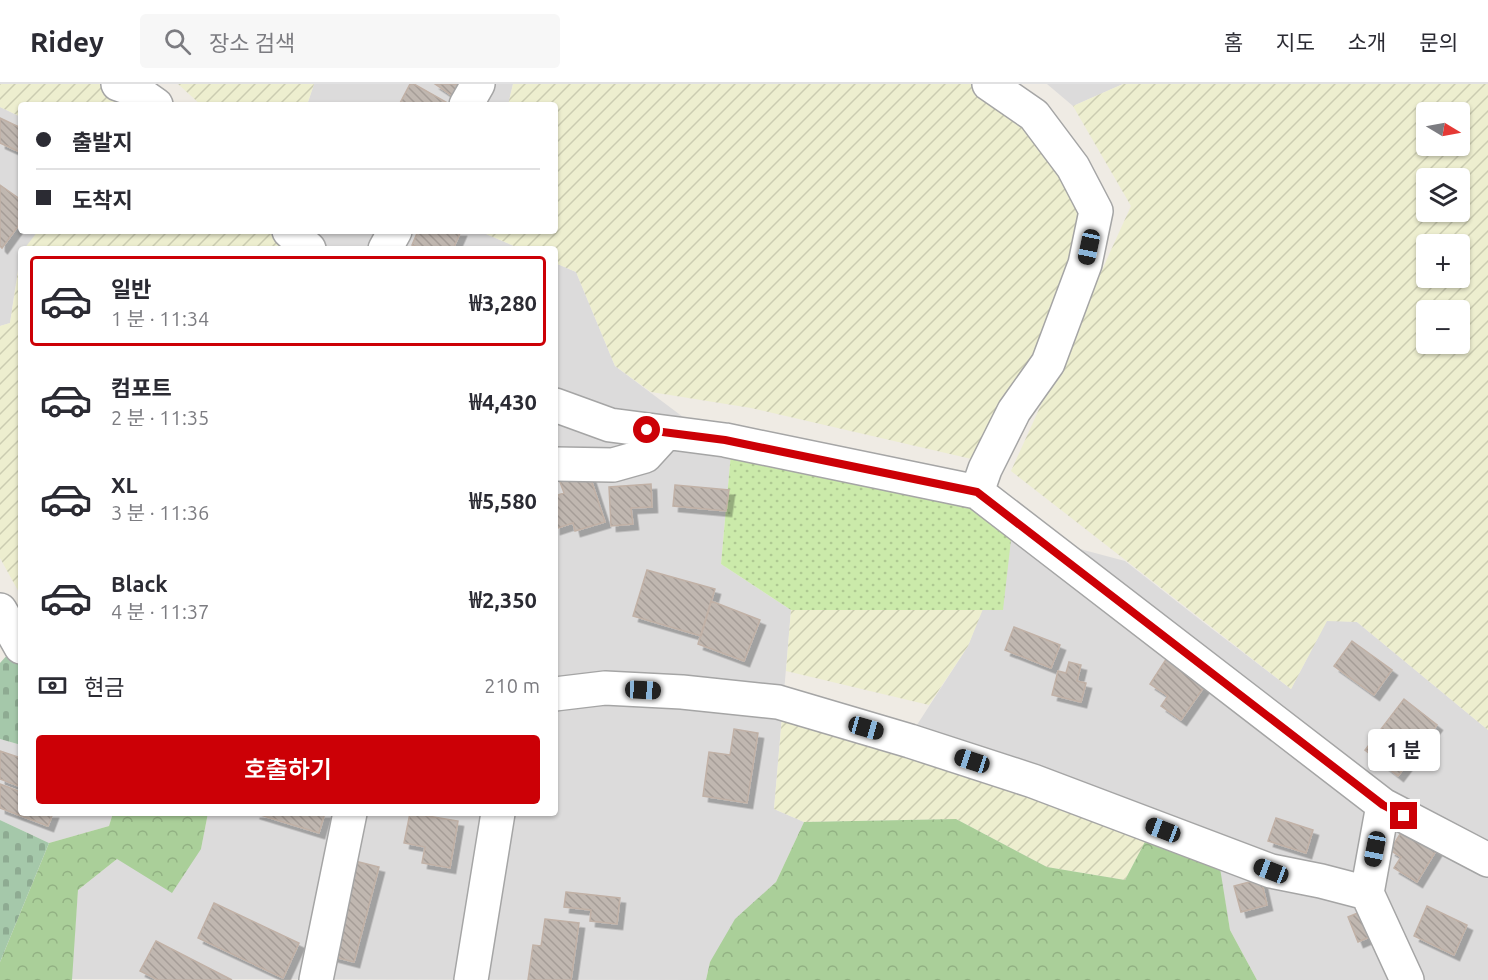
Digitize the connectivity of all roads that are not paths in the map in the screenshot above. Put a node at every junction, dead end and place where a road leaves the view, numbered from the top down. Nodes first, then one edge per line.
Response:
1 (118, 84) edge
2 (478, 84) edge
3 (989, 84) edge
4 (152, 102) edge
5 (468, 102) edge
6 (292, 234) edge
7 (306, 246) edge
8 (558, 406) edge
9 (666, 433) junction
10 (558, 464) edge
11 (977, 492) junction
12 (0, 610) edge
13 (18, 642) edge
14 (558, 694) edge
15 (1383, 805) junction
16 (349, 816) edge
17 (498, 816) edge
18 (1488, 860) edge
19 (1367, 893) junction
20 (316, 980) edge
21 (471, 980) edge
22 (1407, 980) edge

1 - 4 street
2 - 5 street
3 - 11 street
6 - 7 street
8 - 9 street
9 - 10 street
9 - 11 street
11 - 15 street
12 - 13 street
14 - 19 street
15 - 18 street
15 - 19 street
16 - 20 street
17 - 21 street
19 - 22 street

